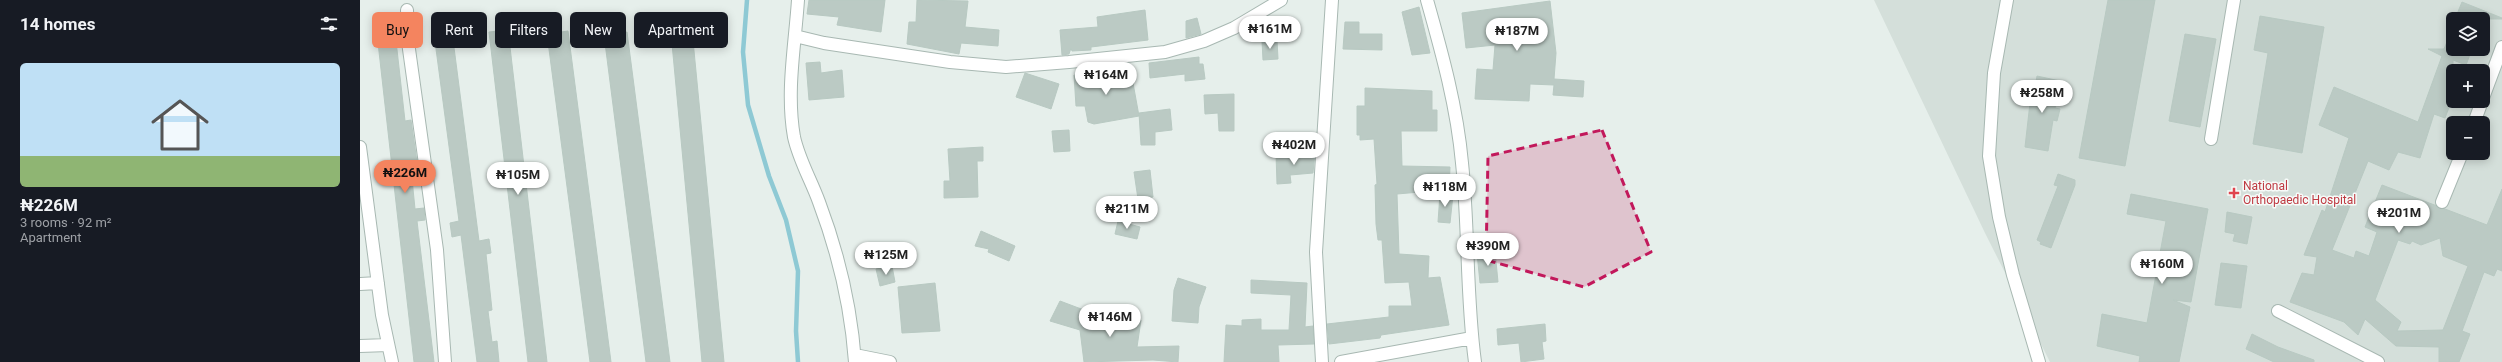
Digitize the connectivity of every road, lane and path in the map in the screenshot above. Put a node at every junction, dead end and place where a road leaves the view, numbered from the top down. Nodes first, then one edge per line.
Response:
1 (798, 0) edge
2 (1281, 0) edge
3 (1332, 0) edge
4 (1427, 0) edge
5 (2007, 0) edge
6 (2234, 0) edge
7 (407, 10) dead end
8 (795, 36) junction
9 (2502, 47) edge
10 (2490, 79) edge
11 (2211, 139) dead end
12 (360, 147) edge
13 (2459, 160) edge
14 (2442, 202) dead end
15 (364, 215) edge
16 (378, 283) junction
17 (360, 284) edge
18 (2278, 311) dead end
19 (1472, 338) junction
20 (388, 345) junction
21 (360, 346) edge
22 (855, 358) edge
23 (392, 362) edge
24 (445, 362) edge
25 (890, 362) edge
26 (1322, 362) edge
27 (1341, 362) edge
28 (1474, 362) edge
29 (2039, 362) edge
30 (2378, 362) edge

1 - 8 street
2 - 8 street
3 - 26 street
4 - 19 street
5 - 29 street
6 - 11 street
7 - 24 street
8 - 22 street
9 - 10 street
12 - 15 street
13 - 14 street
15 - 16 street
16 - 17 street
16 - 20 street
18 - 30 street
19 - 27 street
19 - 28 street
20 - 21 street
20 - 23 street
22 - 25 street

